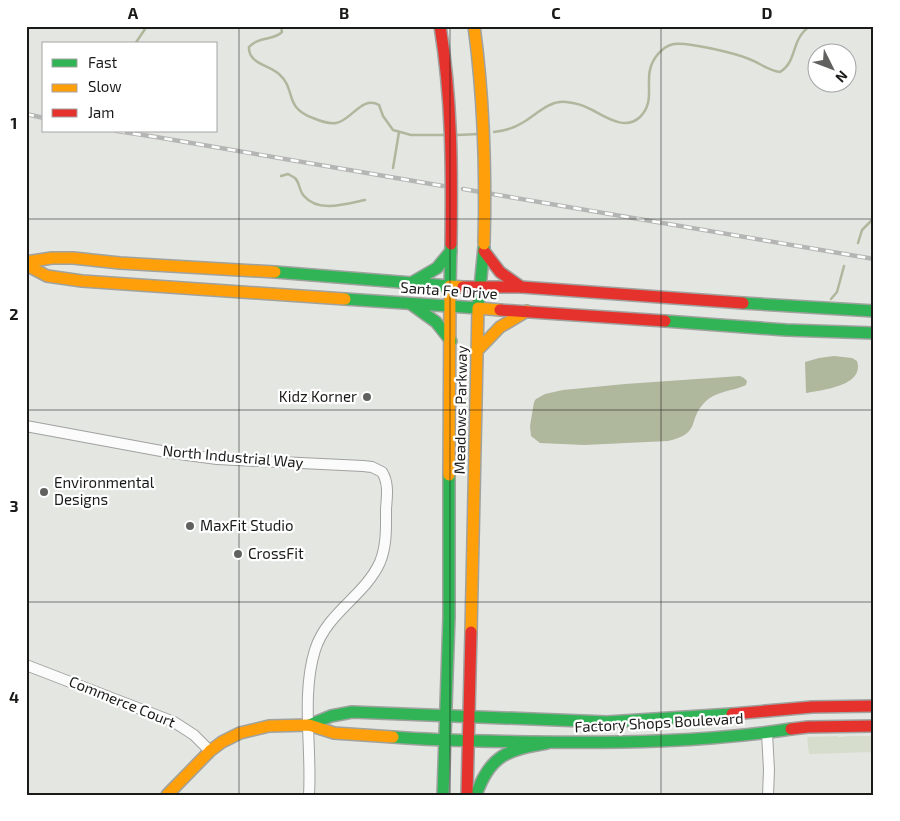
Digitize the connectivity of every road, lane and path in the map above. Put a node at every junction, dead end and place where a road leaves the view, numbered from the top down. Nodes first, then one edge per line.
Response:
1 (440, 26) edge
2 (474, 26) edge
3 (451, 248) junction
4 (484, 248) junction
5 (26, 264) edge
6 (412, 282) junction
7 (450, 286) junction
8 (479, 287) junction
9 (521, 287) junction
10 (411, 304) junction
11 (450, 306) junction
12 (478, 308) junction
13 (527, 311) junction
14 (874, 311) edge
15 (874, 332) edge
16 (451, 341) junction
17 (476, 352) junction
18 (26, 426) edge
19 (26, 665) edge
20 (874, 706) edge
21 (446, 715) junction
22 (470, 717) junction
23 (309, 725) junction
24 (874, 726) edge
25 (767, 733) junction
26 (446, 740) junction
27 (469, 741) junction
28 (548, 743) junction
29 (210, 750) junction
30 (167, 795) edge
31 (309, 795) edge
32 (443, 795) edge
33 (467, 795) edge
34 (476, 795) edge
35 (768, 795) edge

1 - 3 main road, Meadows Parkway, bridge
2 - 4 main road, Meadows Parkway, bridge
3 - 6 main road
3 - 7 main road, Meadows Parkway
4 - 8 main road, Meadows Parkway
4 - 9 main road
5 - 6 main road, Santa Fe Drive
5 - 10 main road, Santa Fe Drive
6 - 7 main road, Santa Fe Drive
7 - 8 main road, Santa Fe Drive
7 - 11 main road, Meadows Parkway
8 - 9 main road, Santa Fe Drive
8 - 12 main road, Meadows Parkway
9 - 14 main road, Santa Fe Drive
10 - 11 main road, Santa Fe Drive
10 - 16 main road
11 - 12 main road, Santa Fe Drive
11 - 16 main road, Meadows Parkway
12 - 13 main road, Santa Fe Drive
12 - 17 main road, Meadows Parkway
13 - 15 main road, Santa Fe Drive
13 - 17 main road
16 - 21 main road, Meadows Parkway
17 - 22 main road, Meadows Parkway
18 - 23 street, North Industrial Way
19 - 29 street, Commerce Court
20 - 22 main road, Factory Shops Boulevard
21 - 22 main road, Factory Shops Boulevard
21 - 23 main road, Factory Shops Boulevard
21 - 26 main road, Meadows Parkway
22 - 27 main road, Meadows Parkway
23 - 26 main road, Factory Shops Boulevard
23 - 29 main road
23 - 31 street
24 - 25 main road, Factory Shops Boulevard
25 - 28 main road, Factory Shops Boulevard
25 - 35 street
26 - 27 main road, Factory Shops Boulevard
26 - 32 main road, Meadows Parkway
27 - 28 main road, Factory Shops Boulevard
27 - 33 main road, Meadows Parkway
28 - 34 main road
29 - 30 main road

